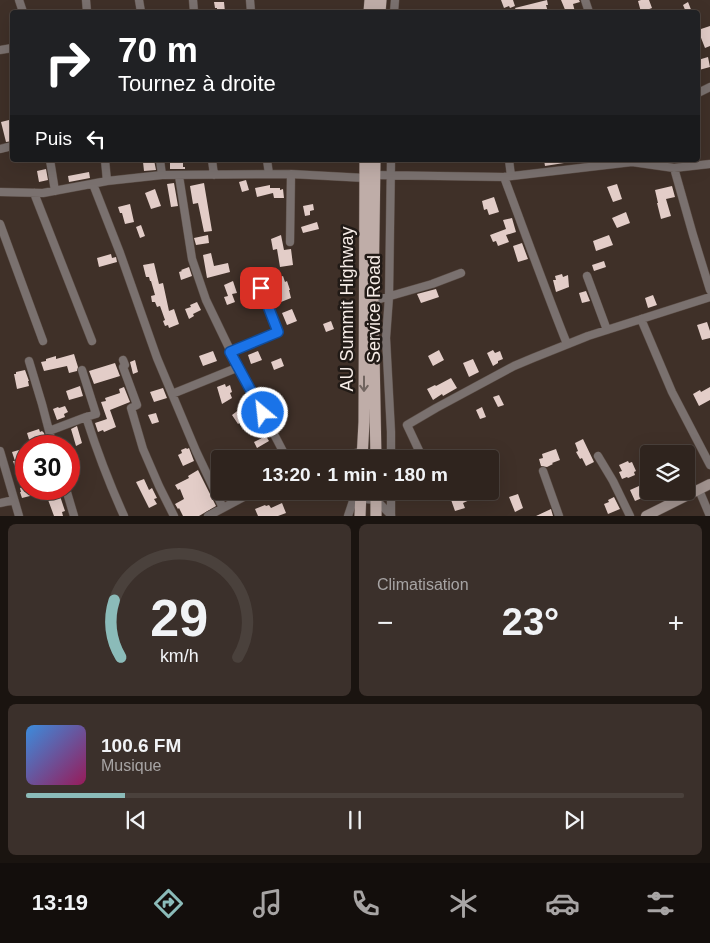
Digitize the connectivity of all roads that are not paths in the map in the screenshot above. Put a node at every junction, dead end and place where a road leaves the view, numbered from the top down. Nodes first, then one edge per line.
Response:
1 (381, 0) edge
2 (370, 10) edge
3 (50, 162) edge
4 (105, 162) edge
5 (160, 162) edge
6 (212, 162) edge
7 (267, 162) edge
8 (366, 162) edge
9 (374, 162) edge
10 (391, 162) edge
11 (508, 162) edge
12 (624, 162) edge
13 (638, 162) edge
14 (710, 164) edge
15 (674, 168) junction
16 (269, 174) junction
17 (290, 174) junction
18 (162, 175) junction
19 (214, 175) junction
20 (390, 175) junction
21 (179, 176) junction
22 (370, 176) junction
23 (508, 176) junction
24 (107, 181) junction
25 (93, 184) junction
26 (55, 191) junction
27 (0, 192) edge
28 (34, 193) junction
29 (0, 224) edge
30 (290, 242) dead end
31 (461, 273) dead end
32 (587, 276) dead end
33 (261, 288) dead end
34 (710, 290) edge
35 (710, 296) edge
36 (389, 297) junction
37 (373, 301) junction
38 (641, 319) junction
39 (608, 330) junction
40 (43, 340) dead end
41 (92, 341) dead end
42 (566, 344) junction
43 (230, 352) junction
44 (123, 360) dead end
45 (29, 361) dead end
46 (239, 367) junction
47 (82, 370) dead end
48 (172, 394) junction
49 (86, 417) junction
50 (49, 430) junction
51 (50, 435) edge
52 (282, 450) edge
53 (362, 450) edge
54 (376, 450) edge
55 (391, 450) edge
56 (419, 450) edge
57 (0, 451) edge
58 (598, 456) dead end
59 (710, 464) edge
60 (544, 471) dead end
61 (710, 484) edge
62 (699, 490) junction
63 (14, 500) junction
64 (69, 500) edge
65 (238, 500) edge
66 (353, 500) edge
67 (361, 500) edge
68 (376, 500) edge
69 (380, 500) edge
70 (391, 500) edge
71 (0, 503) edge
72 (223, 508) junction
73 (652, 514) edge
74 (391, 515) edge
75 (19, 516) edge
76 (74, 516) edge
77 (124, 516) edge
78 (174, 516) edge
79 (208, 516) edge
80 (348, 516) edge
81 (360, 516) edge
82 (376, 516) edge
83 (559, 516) edge
84 (630, 516) edge
85 (710, 516) edge

1 - 2 main road
3 - 26 street
4 - 24 street
5 - 18 street
6 - 19 street
7 - 16 street
8 - 22 main road, AU Summit Highway
9 - 22 main road, AU Summit Highway
10 - 20 street, Service Road
11 - 23 street
12 - 23 street
13 - 15 street
14 - 15 street
15 - 34 street
16 - 17 street
16 - 19 street
17 - 22 street
17 - 30 street
18 - 21 street
18 - 24 street
19 - 21 street
20 - 22 street
20 - 23 street
20 - 36 street, Service Road
21 - 43 street
22 - 37 main road, AU Summit Highway
22 -> 53 main road, AU Summit Highway
23 - 42 street
24 - 25 street
25 - 26 street
25 - 48 street
26 - 28 street
27 - 28 street
28 - 41 street
29 - 40 street
31 - 36 street
32 - 39 street
33 - 43 street
35 - 38 street
36 - 37 street
36 - 55 street, Service Road
37 - 54 main road, AU Summit Highway
38 - 39 street
38 - 59 street
39 - 42 street
42 - 56 street
43 - 46 street
44 - 78 street
45 - 50 street
46 - 48 street
46 - 52 street
47 - 49 street
48 - 72 street
49 - 50 street
49 - 77 street
50 - 51 street
57 - 63 street
58 - 84 street
60 - 83 street
61 - 62 street
62 - 73 street
62 - 85 street
63 - 71 street
63 - 75 street
64 - 76 street
65 - 72 street
66 - 80 street
67 - 81 main road
68 - 82 main road
69 - 74 street
70 - 74 street
72 - 79 street

